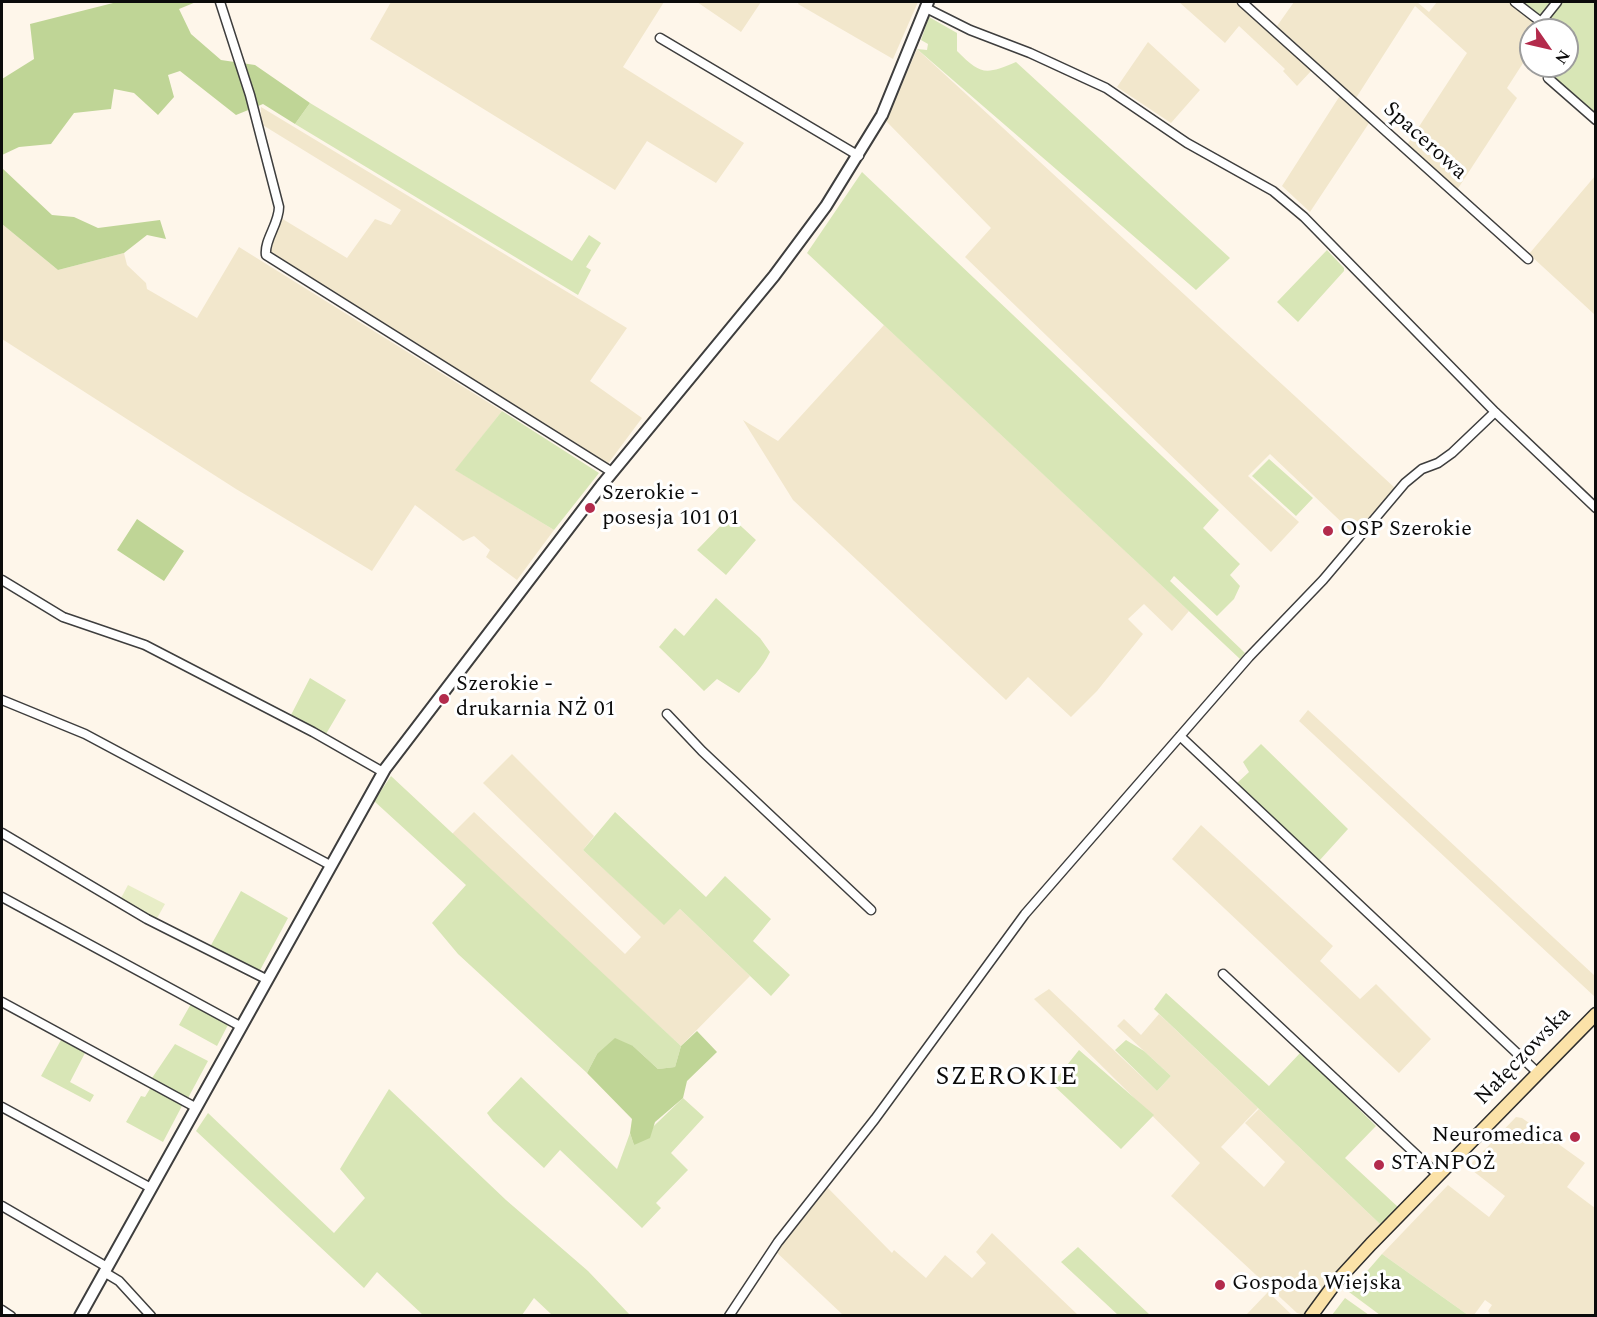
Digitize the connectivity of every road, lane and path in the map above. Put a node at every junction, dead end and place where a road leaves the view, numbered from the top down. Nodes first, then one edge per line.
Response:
1 (220, 2) edge
2 (1242, 2) edge
3 (1515, 2) edge
4 (1557, 2) edge
5 (927, 5) edge
6 (660, 38) dead end
7 (1548, 78) dead end
8 (1596, 120) edge
9 (859, 156) junction
10 (1528, 259) dead end
11 (1495, 412) junction
12 (612, 472) junction
13 (1596, 508) edge
14 (2, 580) edge
15 (2, 700) edge
16 (668, 714) dead end
17 (1180, 736) junction
18 (383, 772) junction
19 (2, 833) edge
20 (330, 865) junction
21 (2, 897) edge
22 (872, 910) dead end
23 (1222, 974) dead end
24 (266, 979) junction
25 (2, 1002) edge
26 (1596, 1014) edge
27 (240, 1026) junction
28 (1538, 1073) junction
29 (2, 1107) edge
30 (195, 1107) junction
31 (1438, 1175) junction
32 (151, 1188) junction
33 (2, 1206) edge
34 (106, 1270) junction
35 (2, 1310) edge
36 (11, 1316) edge
37 (80, 1316) edge
38 (152, 1316) edge
39 (729, 1316) edge
40 (1311, 1316) edge

1 - 12 street
2 - 10 street, Spacerowa
3 - 4 street
5 - 9 street
5 - 11 street
6 - 9 street
7 - 8 street
9 - 12 street
11 - 13 street
11 - 17 street
12 - 18 street
14 - 18 street
15 - 20 street
16 - 22 street
17 - 28 street
17 - 39 street
18 - 20 street
19 - 24 street
20 - 24 street
21 - 27 street
23 - 31 street
24 - 27 street
25 - 30 street
26 - 28 main road, Nałęczowska
27 - 30 street
28 - 31 main road, Nałęczowska
29 - 32 street
30 - 32 street
31 - 40 main road, Nałęczowska
32 - 34 street
33 - 34 street
34 - 37 street
34 - 38 street
35 - 36 street

